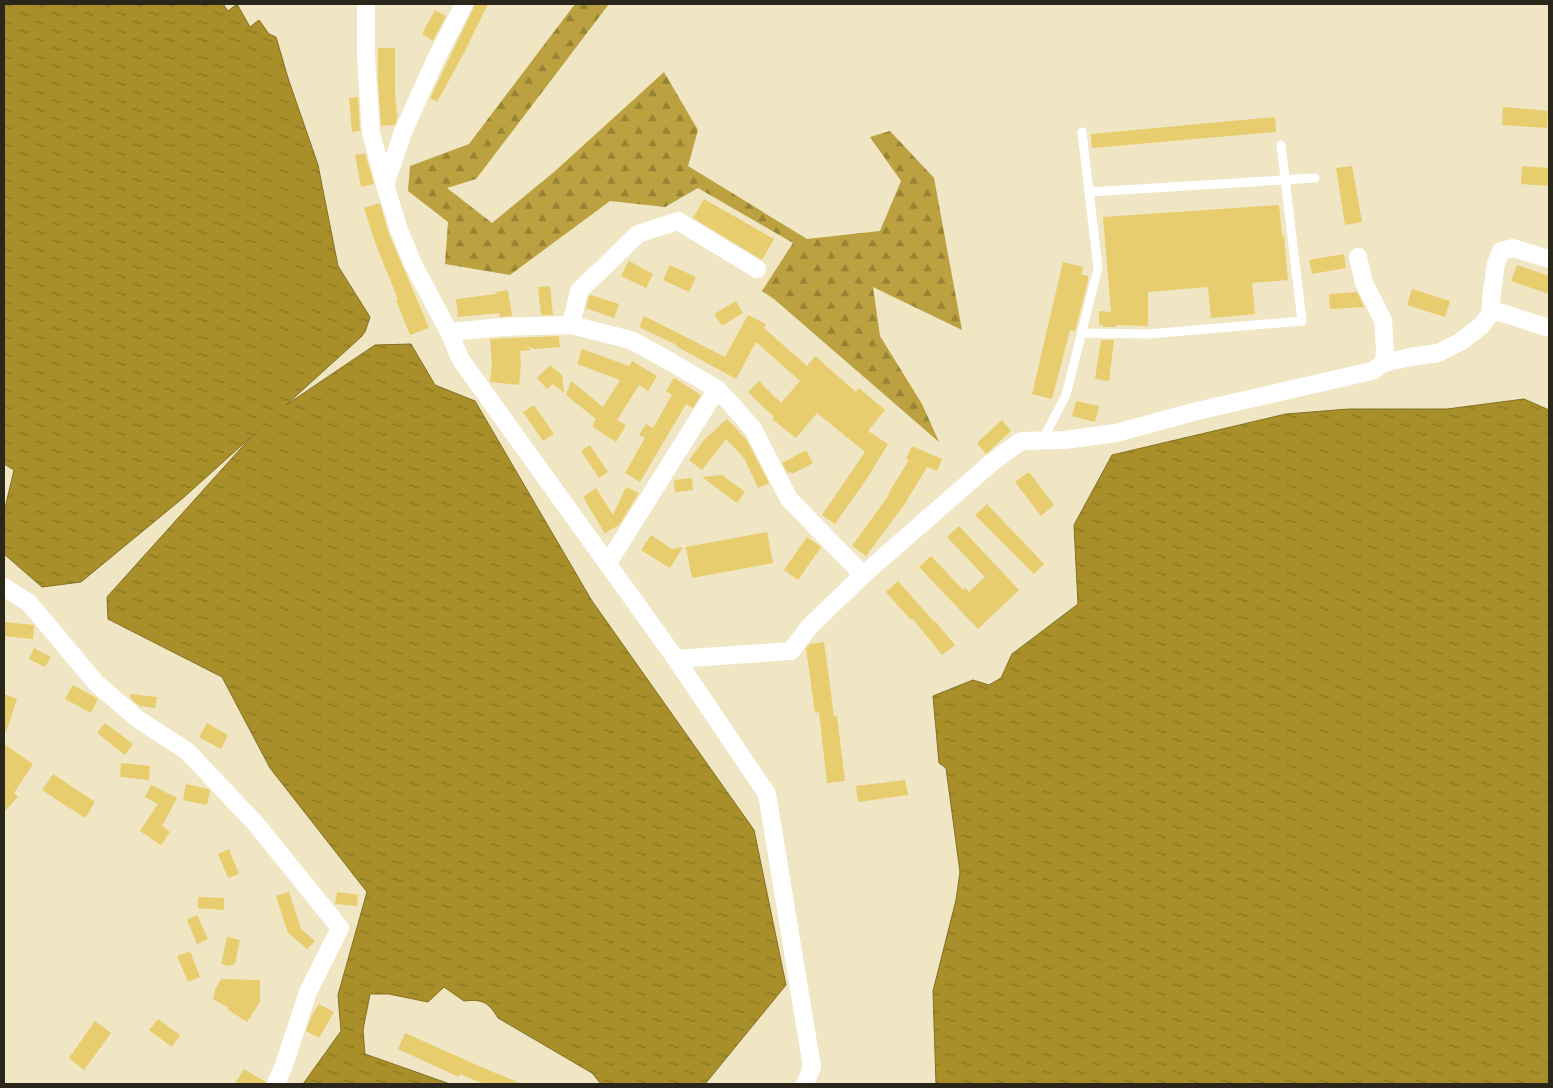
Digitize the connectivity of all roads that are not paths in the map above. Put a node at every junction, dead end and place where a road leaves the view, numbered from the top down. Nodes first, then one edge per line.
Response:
1 (366, 4) edge
2 (464, 4) edge
3 (1082, 132) dead end
4 (1281, 145) dead end
5 (1315, 178) dead end
6 (1286, 180) junction
7 (385, 185) junction
8 (1089, 192) junction
9 (1358, 257) dead end
10 (1549, 260) edge
11 (758, 268) dead end
12 (1491, 313) junction
13 (571, 325) junction
14 (1549, 328) edge
15 (449, 332) junction
16 (1082, 333) junction
17 (1384, 363) junction
18 (717, 389) junction
19 (1041, 441) junction
20 (608, 563) junction
21 (863, 575) junction
22 (4, 587) edge
23 (676, 659) junction
24 (276, 1084) edge
25 (805, 1084) edge

1 - 7 street
2 - 7 street
3 - 8 lane
4 - 6 lane
5 - 6 lane
6 - 8 lane
6 - 16 lane
7 - 15 street
8 - 16 lane
9 - 17 street
10 - 12 street
11 - 13 street
12 - 14 street
12 - 17 street
13 - 15 street
13 - 18 street
15 - 20 street
16 - 19 lane
17 - 19 street
18 - 20 street
18 - 21 street
19 - 21 street
20 - 23 street
21 - 23 street
22 - 24 street
23 - 25 street

